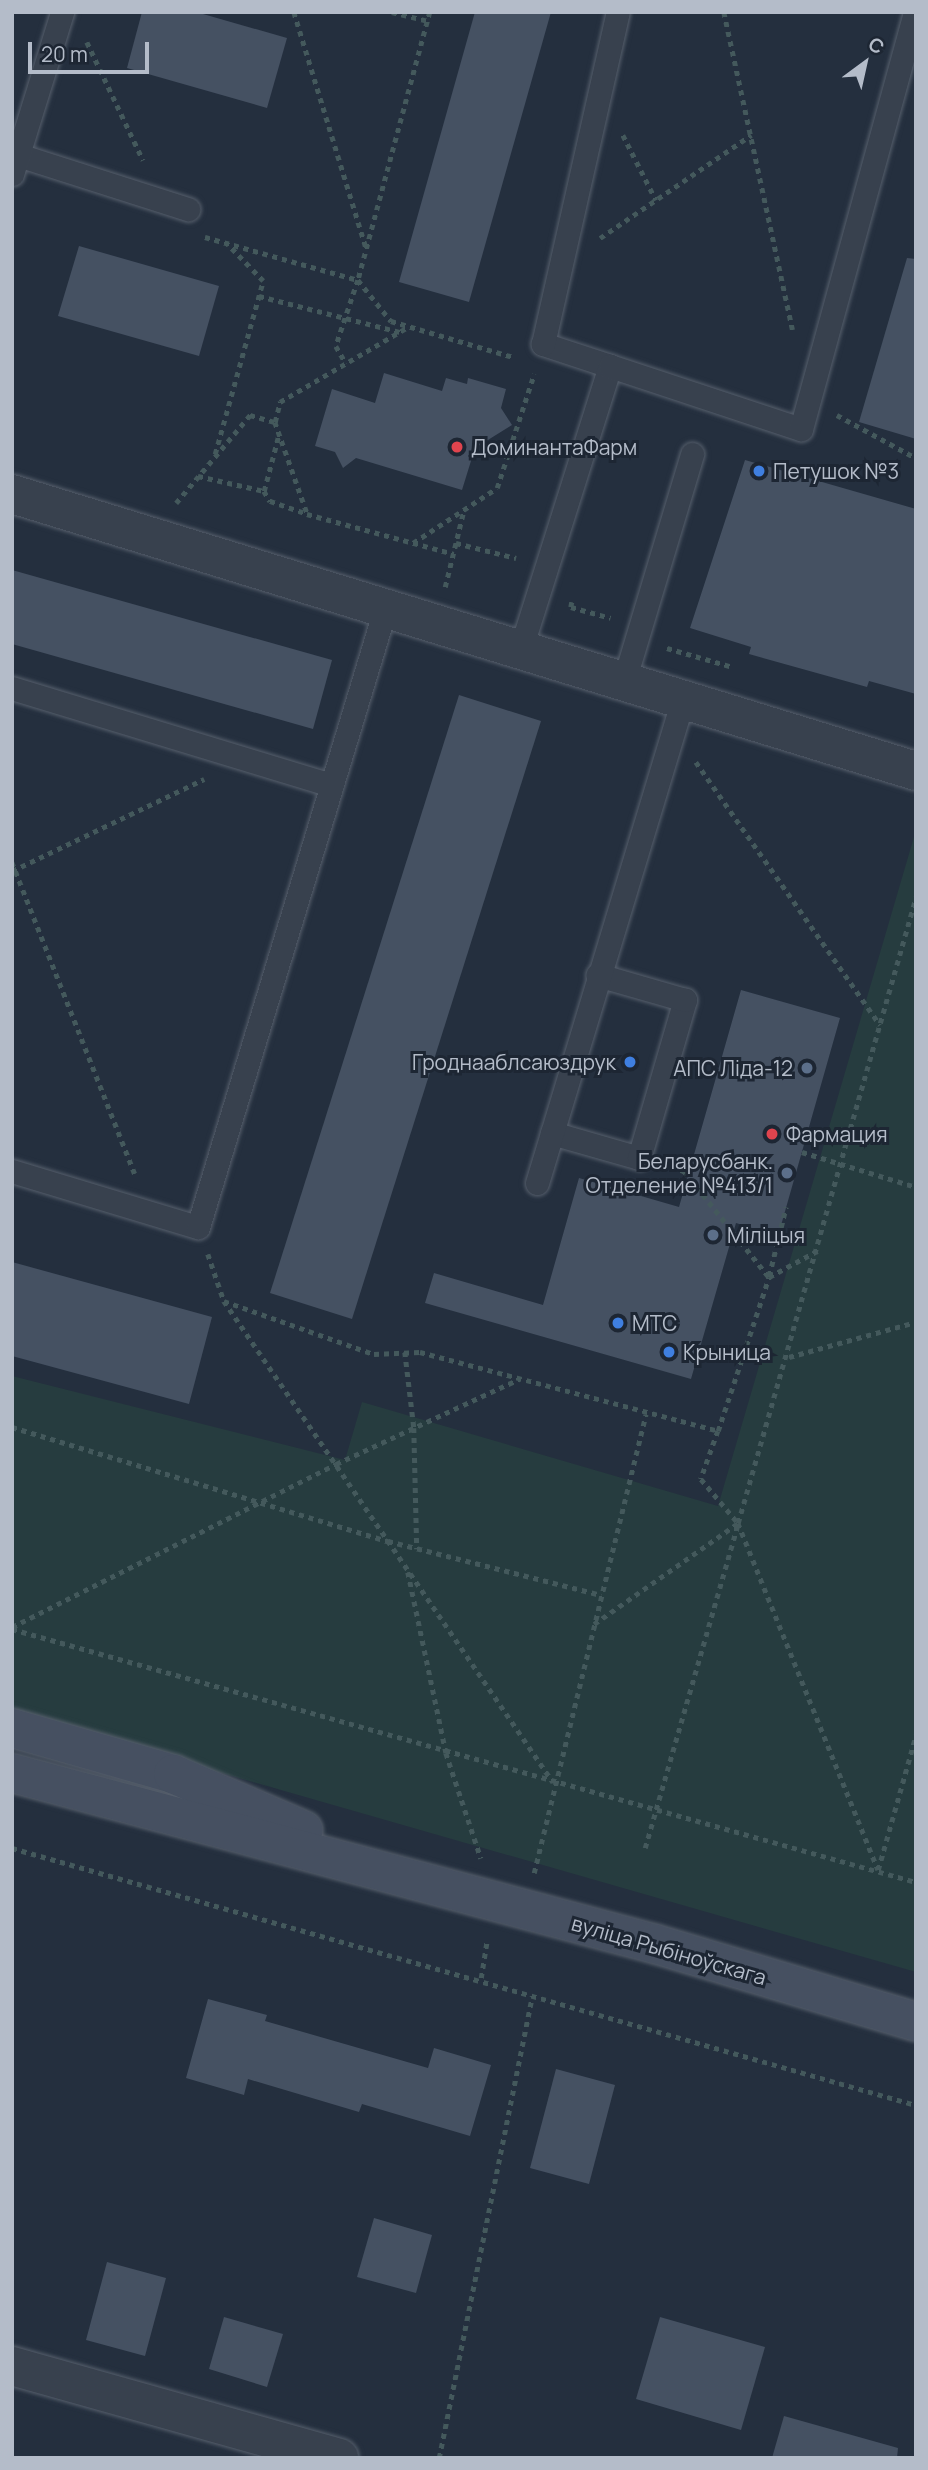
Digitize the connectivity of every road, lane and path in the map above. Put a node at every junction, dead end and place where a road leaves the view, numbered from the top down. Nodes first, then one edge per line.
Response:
1 (62, 12) edge
2 (294, 12) edge
3 (392, 12) edge
4 (430, 12) edge
5 (618, 12) edge
6 (724, 12) edge
7 (915, 12) edge
8 (428, 21) junction
9 (86, 40) dead end
10 (600, 91) junction
11 (751, 135) junction
12 (14, 160) edge
13 (656, 200) junction
14 (163, 202) junction
15 (188, 209) joint
16 (225, 242) junction
17 (366, 249) junction
18 (561, 264) junction
19 (358, 280) junction
20 (258, 296) junction
21 (346, 318) junction
22 (408, 327) junction
23 (400, 332) junction
24 (794, 334) dead end
25 (540, 354) junction
26 (346, 363) junction
27 (610, 366) junction
28 (809, 400) junction
29 (275, 422) junction
30 (279, 433) junction
31 (692, 454) dead end
32 (214, 458) junction
33 (916, 458) edge
34 (198, 476) junction
35 (264, 491) junction
36 (12, 495) edge
37 (464, 509) junction
38 (307, 514) junction
39 (148, 536) junction
40 (413, 543) junction
41 (456, 543) junction
42 (524, 546) dead end
43 (454, 554) junction
44 (520, 559) junction
45 (517, 567) dead end
46 (457, 594) dead end
47 (385, 608) junction
48 (521, 648) junction
49 (624, 681) junction
50 (12, 688) edge
51 (679, 715) junction
52 (246, 759) junction
53 (916, 771) edge
54 (332, 785) junction
55 (12, 862) edge
56 (14, 871) edge
57 (916, 897) edge
58 (598, 975) junction
59 (880, 1025) junction
60 (552, 1133) junction
61 (802, 1152) dead end
62 (639, 1158) junction
63 (841, 1164) junction
64 (12, 1171) edge
65 (537, 1183) dead end
66 (916, 1187) edge
67 (786, 1207) dead end
68 (149, 1212) junction
69 (198, 1227) junction
70 (818, 1251) junction
71 (769, 1277) junction
72 (225, 1301) junction
73 (916, 1322) edge
74 (405, 1352) junction
75 (788, 1357) junction
76 (519, 1379) junction
77 (646, 1415) junction
78 (12, 1427) edge
79 (414, 1428) junction
80 (718, 1431) junction
81 (336, 1464) junction
82 (260, 1502) junction
83 (738, 1523) junction
84 (388, 1541) junction
85 (417, 1549) junction
86 (408, 1570) junction
87 (601, 1595) junction
88 (593, 1625) junction
89 (12, 1628) edge
90 (12, 1728) edge
91 (916, 1735) edge
92 (446, 1753) junction
93 (12, 1773) edge
94 (554, 1783) junction
95 (655, 1812) junction
96 (12, 1848) edge
97 (645, 1848) dead end
98 (878, 1871) junction
99 (421, 1881) junction
100 (916, 1882) edge
101 (495, 1901) junction
102 (532, 1996) junction
103 (916, 2022) edge
104 (916, 2105) edge
105 (12, 2366) edge
106 (339, 2458) edge
107 (439, 2458) edge

1 - 12 lane
2 - 17 path
3 - 8 path
4 - 8 path
5 - 10 lane
6 - 11 path
7 - 28 lane
8 - 17 path
9 - 14 path
10 - 13 path
10 - 18 lane
11 - 13 path
11 - 24 path
12 - 14 lane
13 - 18 path
14 - 15 lane
15 - 16 path
16 - 19 path
16 - 20 path
17 - 19 path
18 - 25 lane
19 - 21 path
19 - 22 path
20 - 21 path
20 - 32 path
21 - 23 path
21 - 26 path
22 - 23 path
22 - 25 path
23 - 26 path
25 - 27 lane
25 - 37 path
26 - 29 path
27 - 28 lane
27 - 48 lane
28 - 33 path
29 - 30 path
29 - 32 path
30 - 35 path
30 - 38 path
31 - 49 lane
32 - 34 path
34 - 35 path
34 - 39 path
35 - 38 path
36 - 39 street
37 - 40 path
37 - 41 path
38 - 40 path
39 - 47 street
40 - 43 path
41 - 43 path
41 - 44 path
42 - 44 path
43 - 46 path
44 - 45 path
47 - 48 street
47 - 54 lane
48 - 49 street
49 - 51 street
50 - 52 lane
51 - 53 street
51 - 58 lane
51 - 59 path
52 - 54 lane
52 - 56 path
54 - 69 lane
55 - 56 path
56 - 68 path
57 - 59 path
58 - 60 lane
58 - 62 lane
59 - 63 path
60 - 62 lane
60 - 65 lane
61 - 63 path
62 - 71 path
63 - 66 path
63 - 70 path
64 - 68 lane
67 - 71 path
68 - 69 lane
69 - 72 path
70 - 71 path
70 - 75 path
71 - 80 path
72 - 74 path
72 - 81 path
73 - 75 path
74 - 76 path
74 - 79 path
75 - 83 path
76 - 77 path
76 - 79 path
77 - 80 path
77 - 87 path
78 - 82 path
79 - 81 path
79 - 85 path
80 - 83 path
81 - 82 path
81 - 84 path
82 - 84 path
82 - 89 path
83 - 88 path
83 - 95 path
83 - 98 path
84 - 85 path
84 - 86 path
85 - 87 path
86 - 92 path
86 - 94 path
87 - 88 path
88 - 94 path
89 - 92 path
90 - 99 main road, вуліца Рыбіноўскага
91 - 98 path
92 - 94 path
93 - 99 main road, вуліца Рыбіноўскага
94 - 95 path
94 - 101 path
95 - 97 path
95 - 98 path
96 - 102 path
98 - 100 path
99 - 101 main road, вуліца Рыбіноўскага
101 - 103 main road, вуліца Рыбіноўскага
102 - 104 path
102 - 107 path
105 - 106 street

